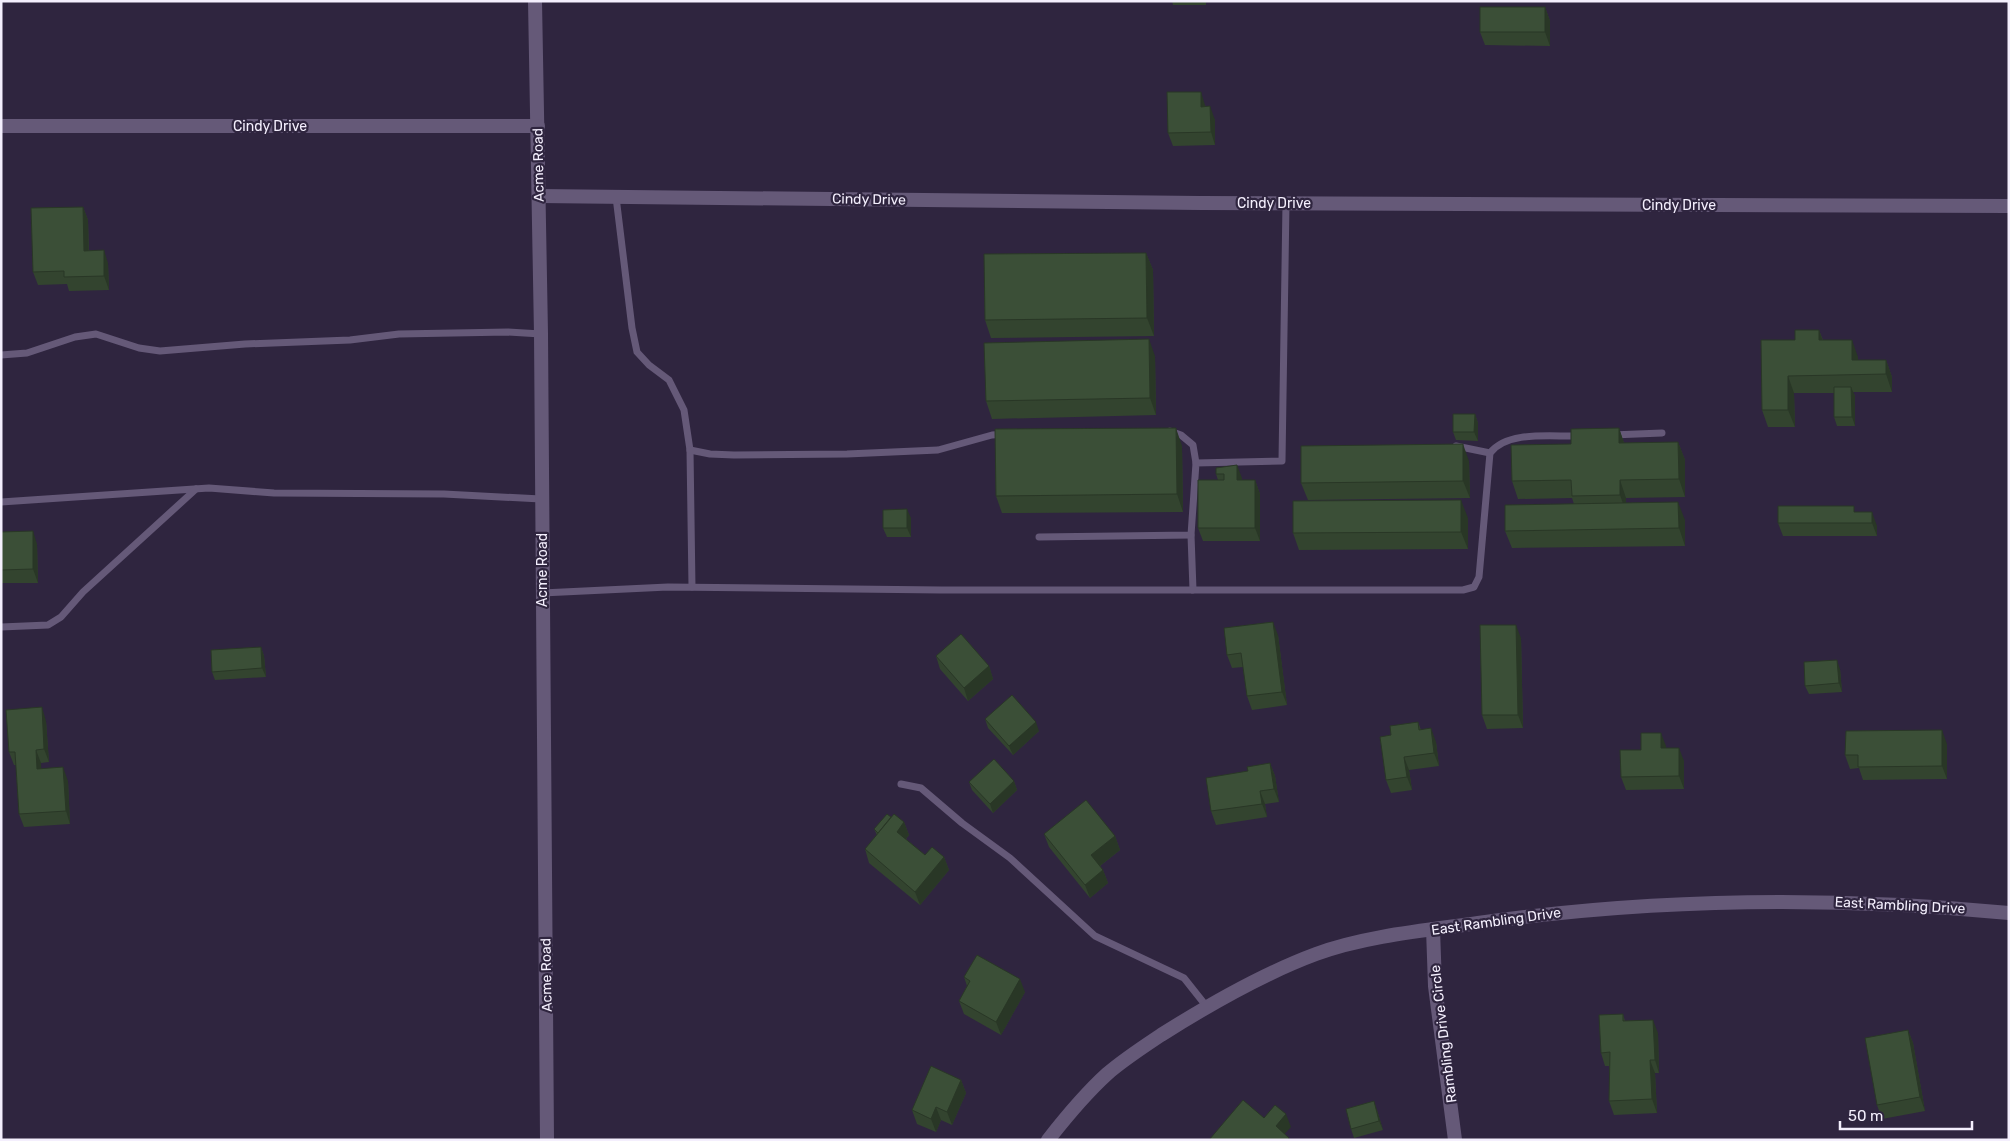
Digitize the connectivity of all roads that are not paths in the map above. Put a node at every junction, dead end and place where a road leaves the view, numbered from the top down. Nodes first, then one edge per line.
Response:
1 (535, 1) edge
2 (1, 126) edge
3 (538, 126) junction
4 (539, 196) junction
5 (616, 197) junction
6 (1286, 203) junction
7 (2009, 206) edge
8 (541, 334) junction
9 (1, 354) edge
10 (1164, 428) edge
11 (1662, 433) dead end
12 (1012, 434) edge
13 (1604, 435) edge
14 (1584, 436) edge
15 (1444, 446) edge
16 (690, 450) junction
17 (1490, 453) junction
18 (1196, 463) junction
19 (196, 489) junction
20 (541, 498) junction
21 (1, 502) edge
22 (1191, 535) junction
23 (1039, 537) dead end
24 (692, 587) junction
25 (1193, 590) junction
26 (542, 593) junction
27 (1, 628) edge
28 (901, 784) dead end
29 (2009, 913) edge
30 (1433, 929) junction
31 (1207, 1008) junction
32 (547, 1140) edge
33 (1048, 1140) edge
34 (1455, 1140) edge

1 - 3 street, Acme Road
2 - 3 street, Cindy Drive
3 - 4 street, Acme Road
4 - 5 street, Cindy Drive
4 - 8 street, Acme Road
5 - 6 street, Cindy Drive
5 - 16 lane
6 - 7 street, Cindy Drive
6 - 18 lane
8 - 9 lane
8 - 20 street, Acme Road
10 - 18 lane
11 - 13 lane
12 - 16 lane
14 - 17 lane
15 - 17 lane
16 - 24 lane
17 - 25 lane
18 - 22 lane
19 - 20 lane
19 - 21 lane
19 - 27 lane
20 - 26 street, Acme Road
22 - 23 lane
22 - 25 lane
24 - 25 lane
24 - 26 lane
26 - 32 street, Acme Road
28 - 31 lane
29 - 30 street, East Rambling Drive
30 - 31 street, East Rambling Drive
30 - 34 street, Rambling Drive Circle
31 - 33 street, East Rambling Drive

